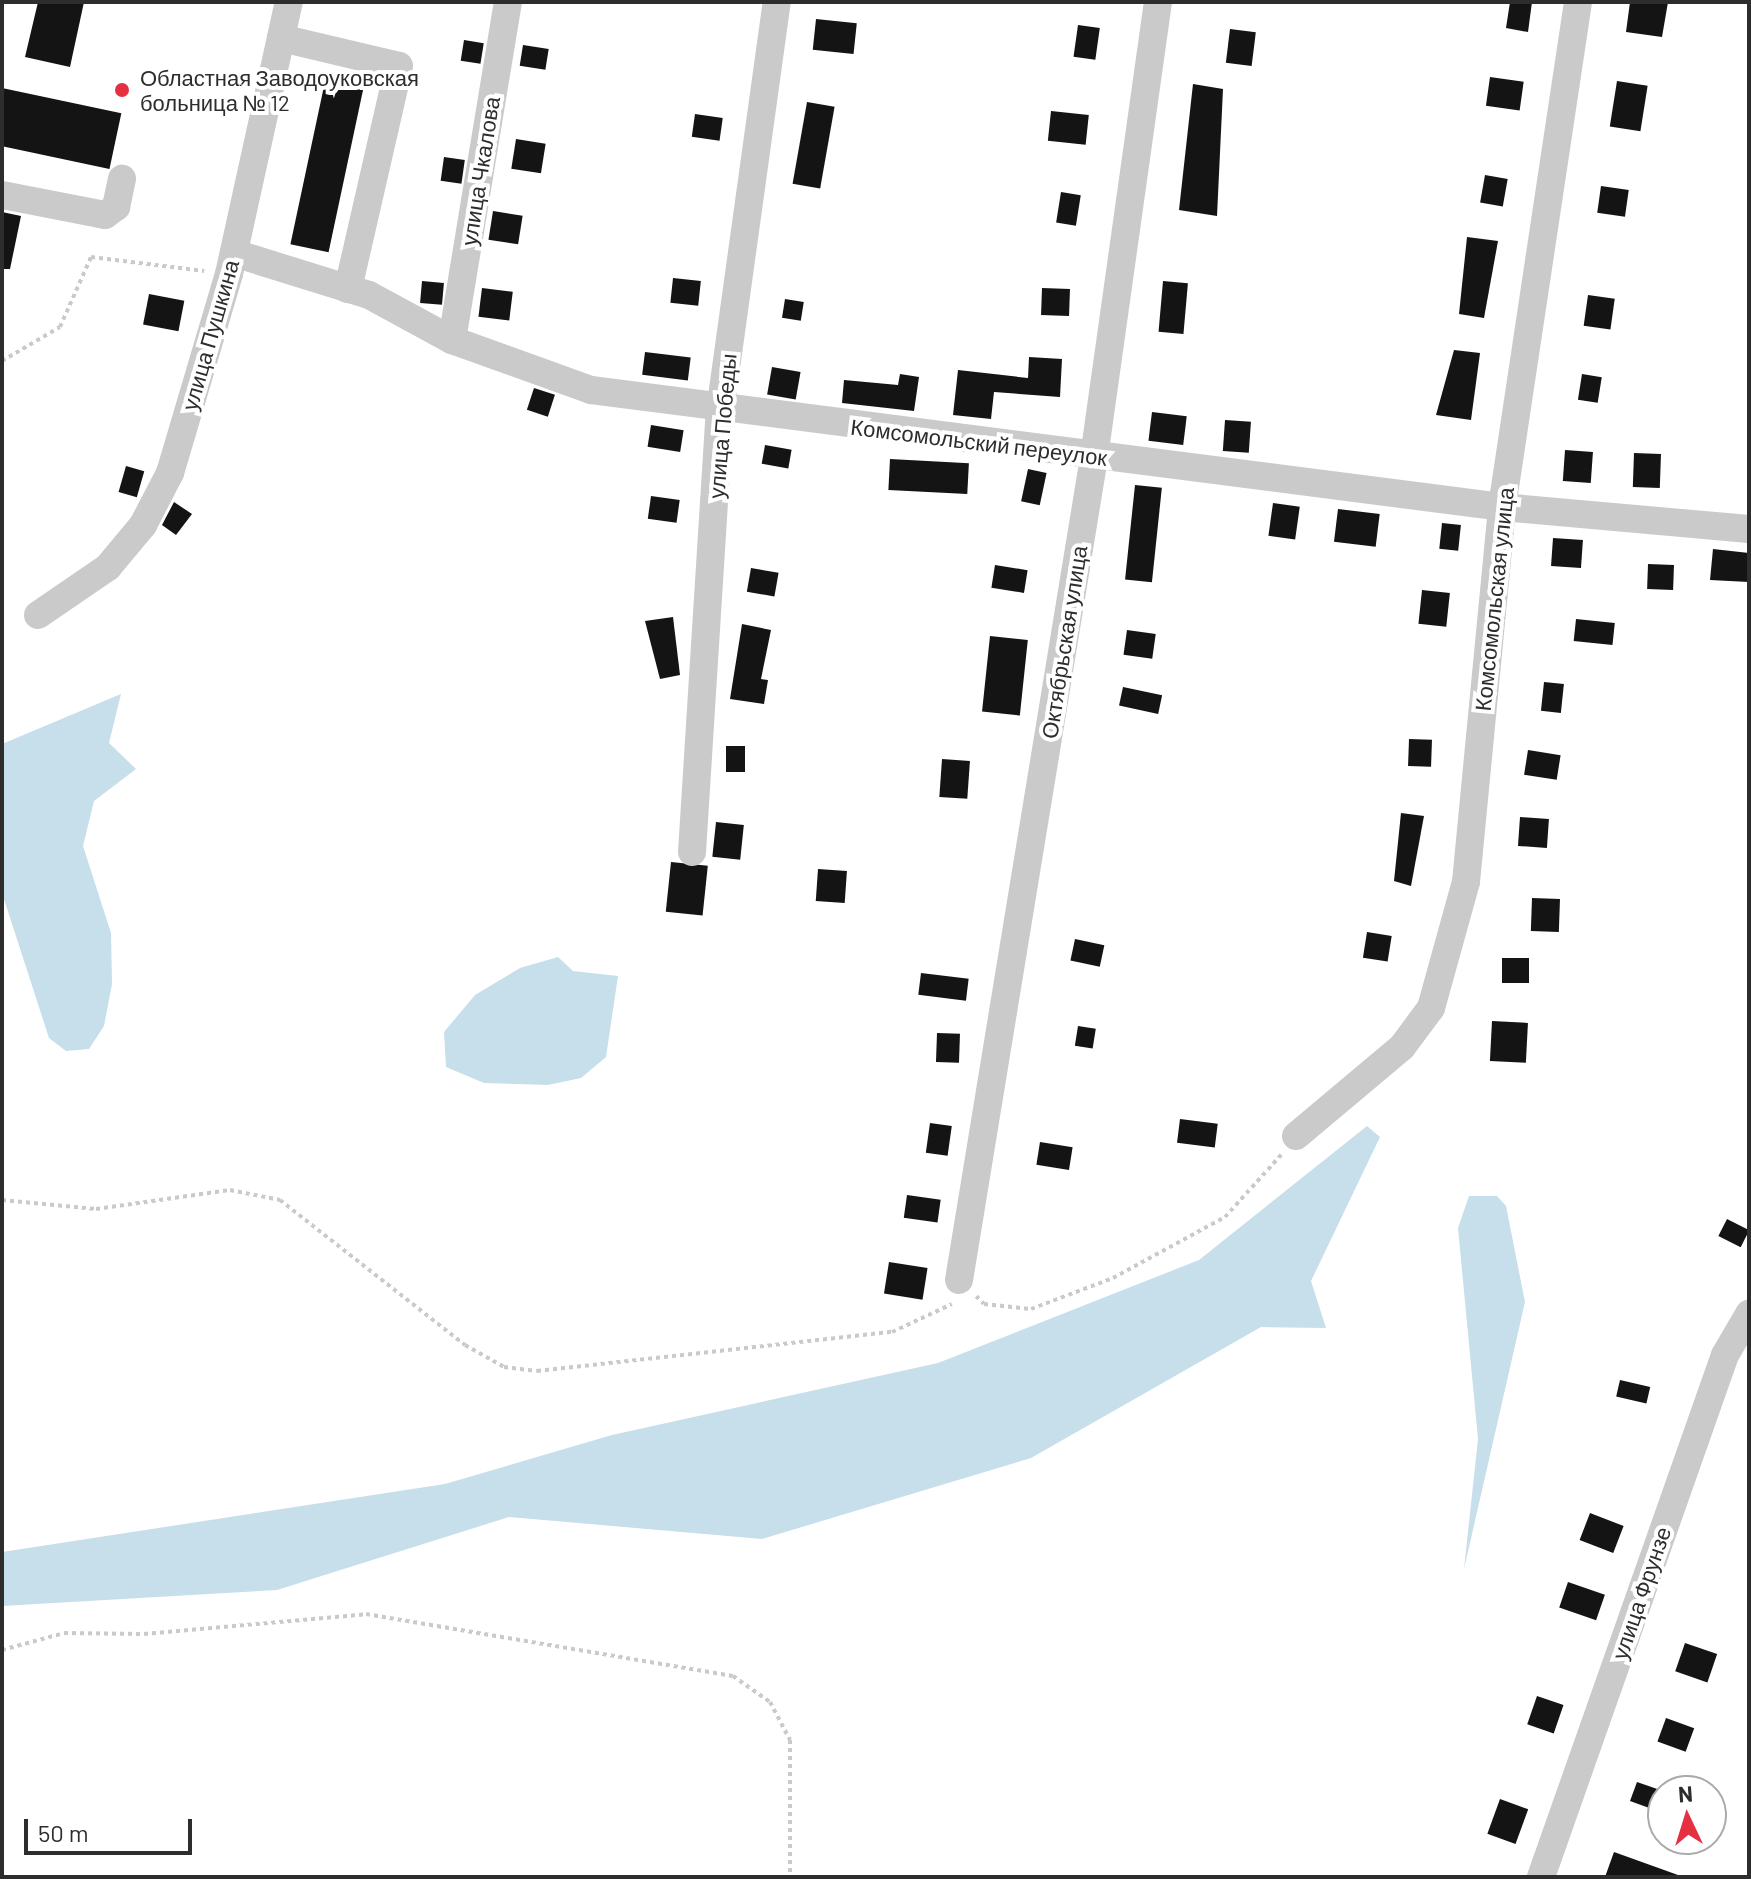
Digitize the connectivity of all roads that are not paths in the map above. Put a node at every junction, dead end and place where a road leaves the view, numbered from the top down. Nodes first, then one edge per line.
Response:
1 (289, 2) edge
2 (508, 2) edge
3 (777, 2) edge
4 (1158, 2) edge
5 (1578, 2) edge
6 (281, 38) junction
7 (122, 179) dead end
8 (2, 195) edge
9 (231, 264) junction
10 (348, 289) junction
11 (452, 340) junction
12 (720, 411) junction
13 (1094, 457) junction
14 (1502, 507) junction
15 (1749, 529) edge
16 (38, 615) dead end
17 (692, 852) dead end
18 (1296, 1136) road end
19 (959, 1280) road end
20 (1749, 1314) edge
21 (1541, 1877) edge

1 - 6 street, улица Пушкина
2 - 11 street, улица Чкалова
3 - 12 street, улица Победы
4 - 13 street, Октябрьская улица
5 - 14 street, Комсомольская улица
6 - 9 street, улица Пушкина
6 - 10 street
7 - 8 street
9 - 10 street, Комсомольский переулок
9 - 16 street, улица Пушкина
10 - 11 street, Комсомольский переулок
11 - 12 street, Комсомольский переулок
12 - 13 street, Комсомольский переулок
12 - 17 street, улица Победы
13 - 14 street, Комсомольский переулок
13 - 19 street, Октябрьская улица
14 - 15 street, Комсомольский переулок
14 - 18 street, Комсомольская улица
20 - 21 street, улица Фрунзе

